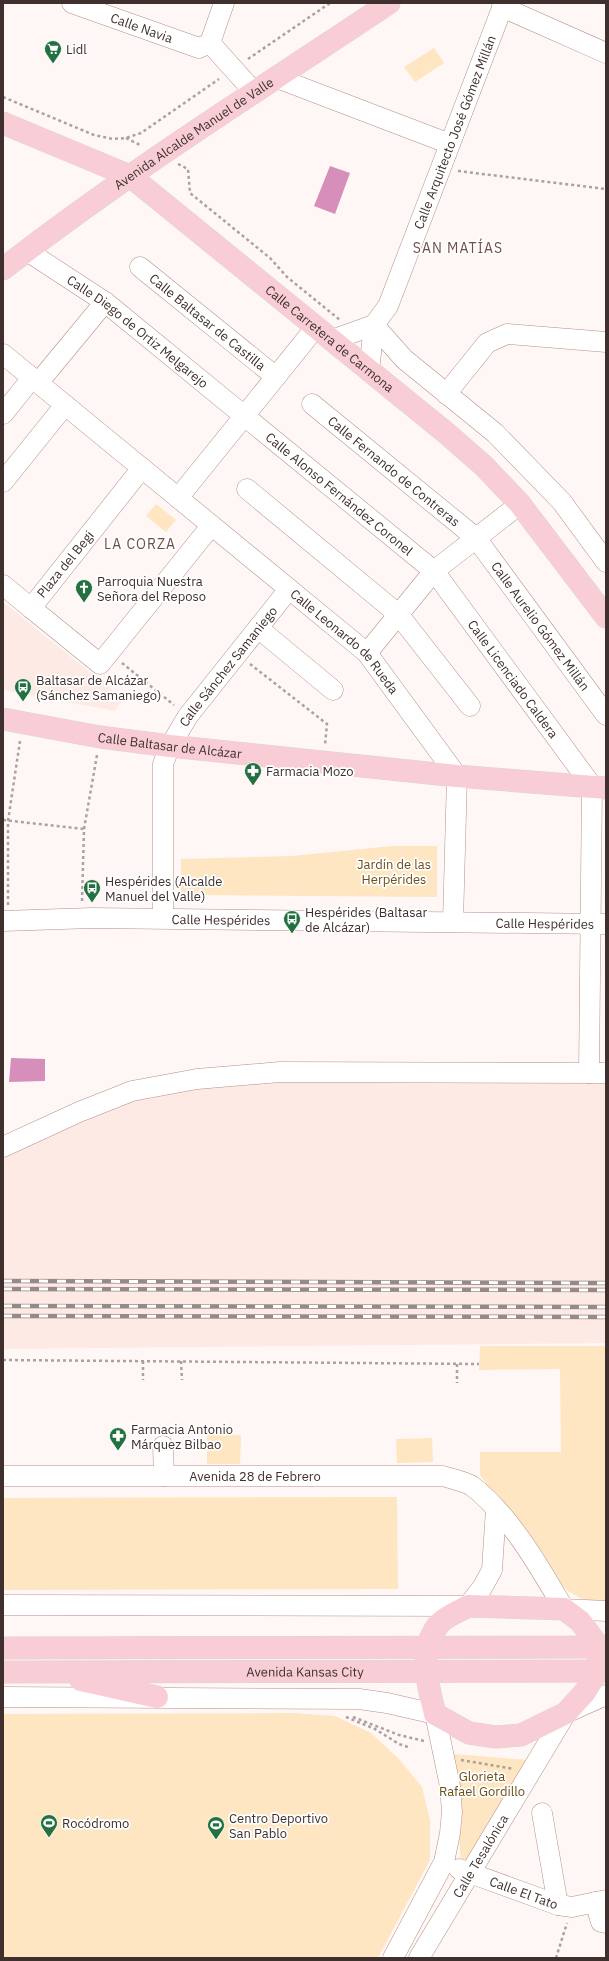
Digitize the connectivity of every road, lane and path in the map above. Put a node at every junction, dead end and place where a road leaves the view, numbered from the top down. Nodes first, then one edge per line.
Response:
1 (72, 3) edge
2 (224, 3) edge
3 (330, 3) edge
4 (389, 3) edge
5 (503, 5) edge
6 (210, 43) junction
7 (606, 53) edge
8 (241, 63) dead end
9 (224, 75) dead end
10 (277, 78) junction
11 (255, 93) junction
12 (3, 97) edge
13 (3, 123) edge
14 (450, 144) junction
15 (188, 169) dead end
16 (440, 169) junction
17 (130, 176) junction
18 (606, 189) edge
19 (26, 251) junction
20 (140, 267) dead end
21 (3, 269) edge
22 (105, 302) junction
23 (341, 320) dead end
24 (374, 325) junction
25 (324, 333) junction
26 (606, 342) edge
27 (3, 354) edge
28 (369, 370) junction
29 (276, 377) junction
30 (35, 381) junction
31 (446, 394) junction
32 (312, 404) dead end
33 (65, 405) junction
34 (3, 414) edge
35 (245, 416) junction
36 (142, 468) junction
37 (3, 482) edge
38 (247, 489) dead end
39 (178, 498) junction
40 (520, 504) junction
41 (211, 526) junction
42 (476, 538) junction
43 (606, 562) edge
44 (434, 571) junction
45 (3, 585) edge
46 (289, 589) junction
47 (31, 608) junction
48 (398, 614) junction
49 (606, 617) edge
50 (258, 628) junction
51 (109, 653) junction
52 (367, 653) junction
53 (237, 654) junction
54 (333, 690) dead end
55 (470, 706) dead end
56 (606, 715) edge
57 (188, 716) junction
58 (12, 721) edge
59 (100, 737) junction
60 (170, 746) junction
61 (323, 762) junction
62 (457, 776) junction
63 (599, 787) edge
64 (3, 820) edge
65 (8, 821) junction
66 (84, 828) junction
67 (81, 918) junction
68 (162, 918) junction
69 (6, 921) edge
70 (453, 922) junction
71 (598, 924) edge
72 (598, 1073) edge
73 (3, 1147) edge
74 (3, 1360) edge
75 (143, 1361) junction
76 (181, 1362) junction
77 (457, 1364) junction
78 (479, 1364) dead end
79 (143, 1380) dead end
80 (182, 1380) dead end
81 (457, 1383) dead end
82 (163, 1446) dead end
83 (3, 1476) edge
84 (164, 1476) junction
85 (496, 1510) junction
86 (3, 1605) edge
87 (468, 1606) junction
88 (564, 1609) junction
89 (606, 1611) edge
90 (427, 1647) junction
91 (603, 1647) edge
92 (3, 1648) edge
93 (425, 1671) junction
94 (602, 1671) edge
95 (3, 1672) edge
96 (41, 1672) junction
97 (606, 1695) edge
98 (3, 1697) edge
99 (157, 1697) junction
100 (435, 1714) junction
101 (566, 1714) junction
102 (457, 1760) dead end
103 (520, 1766) dead end
104 (542, 1813) dead end
105 (444, 1862) junction
106 (469, 1874) junction
107 (600, 1901) edge
108 (565, 1906) junction
109 (606, 1924) edge
110 (422, 1957) edge
111 (393, 1958) edge
112 (556, 1958) edge

1 - 6 street, Calle Navia
2 - 6 street
3 - 8 path
4 - 10 main road, Avenida Alcalde Manuel de Valle
5 - 7 street
5 - 14 street, Calle Arquitecto José Gómez Millán
6 - 11 street
9 - 12 path
10 - 11 main road, Avenida Alcalde Manuel de Valle
10 - 14 street
11 - 17 main road, Avenida Alcalde Manuel de Valle
13 - 17 main road, Calle Carretera de Carmona
14 - 16 street, Calle Arquitecto José Gómez Millán
15 - 23 path
16 - 18 path
16 - 24 street, Calle Arquitecto José Gómez Millán
17 - 19 main road, Avenida Alcalde Manuel de Valle
17 - 25 main road, Calle Carretera de Carmona
19 - 21 main road, Avenida Alcalde Manuel de Valle
19 - 22 street, Calle Diego de Ortiz Melgarejo
20 - 29 street, Calle Baltasar de Castilla
22 - 30 street
22 - 35 street, Calle Diego de Ortiz Melgarejo
24 - 25 street
24 - 28 street
24 - 31 street
25 - 28 main road, Calle Carretera de Carmona
25 - 29 street
26 - 31 street
27 - 30 street
28 - 40 main road, Calle Carretera de Carmona
29 - 35 street
30 - 33 street
30 - 34 street
31 - 43 street
32 - 42 street, Calle Fernando de Contreras
33 - 36 street
33 - 37 street
35 - 39 street
35 - 44 street, Calle Alonso Fernández Coronel
36 - 39 street
36 - 47 street, Plaza del Begi
38 - 48 street
39 - 41 street
40 - 42 street
40 - 49 main road, Calle Carretera de Carmona
41 - 46 street, Calle Leonardo de Rueda
41 - 51 street, Plaza del Begi
42 - 44 street
42 - 56 street, Calle Aurelio Gómez Millán
44 - 48 street
44 - 63 street, Calle Licenciado Caldera
45 - 47 street
46 - 50 street, Calle Sánchez Samaniego
46 - 52 street, Calle Leonardo de Rueda
47 - 51 street, Plaza del Begi
48 - 52 street
48 - 55 street
50 - 53 street, Calle Sánchez Samaniego
50 - 54 street
51 - 57 path
52 - 62 street, Calle Leonardo de Rueda
53 - 57 street, Calle Sánchez Samaniego
53 - 61 path
57 - 60 street, Calle Sánchez Samaniego
58 - 59 main road, Calle Baltasar de Alcázar
58 - 65 path
59 - 60 main road, Calle Baltasar de Alcázar
59 - 66 path
60 - 61 main road, Calle Baltasar de Alcázar
60 - 68 street, Calle Sánchez Samaniego
61 - 62 main road, Calle Baltasar de Alcázar
62 - 63 main road, Calle Baltasar de Alcázar
62 - 70 street
63 - 71 street
64 - 65 path
65 - 66 path
65 - 69 path
66 - 67 path
67 - 68 street, Calle Hespérides
67 - 69 street, Calle Hespérides
68 - 70 street, Calle Hespérides
70 - 71 street, Calle Hespérides
71 - 72 street
72 - 73 street
74 - 75 path
75 - 76 path
75 - 79 path
76 - 77 path
76 - 80 path
77 - 78 path
77 - 81 path
82 - 84 street
83 - 84 street, Avenida 28 de Febrero
84 - 85 street, Avenida 28 de Febrero
85 - 87 street
85 - 88 street, Avenida 28 de Febrero
86 - 87 street
87 - 88 main road
87 - 90 main road
88 - 89 street
88 - 91 main road
90 - 91 main road, Avenida Kansas City
90 - 92 main road, Avenida Kansas City
90 - 93 main road
91 - 94 main road
93 - 94 main road, Avenida Kansas City
93 - 96 main road, Avenida Kansas City
93 - 100 main road
94 - 101 main road
95 - 96 main road, Avenida Kansas City
96 - 99 main road
97 - 101 street
98 - 99 street, Avenida Kansas City
99 - 100 street, Avenida Kansas City
100 - 101 main road
100 - 105 street, Calle Tesalónica
101 - 106 street, Calle Tesalónica
102 - 103 path
104 - 108 street
105 - 106 street, Calle El Tato
105 - 111 street, Calle Tesalónica
106 - 108 street, Calle El Tato
106 - 110 street, Calle Tesalónica
107 - 108 street, Calle El Tato
107 - 109 street
108 - 112 path

